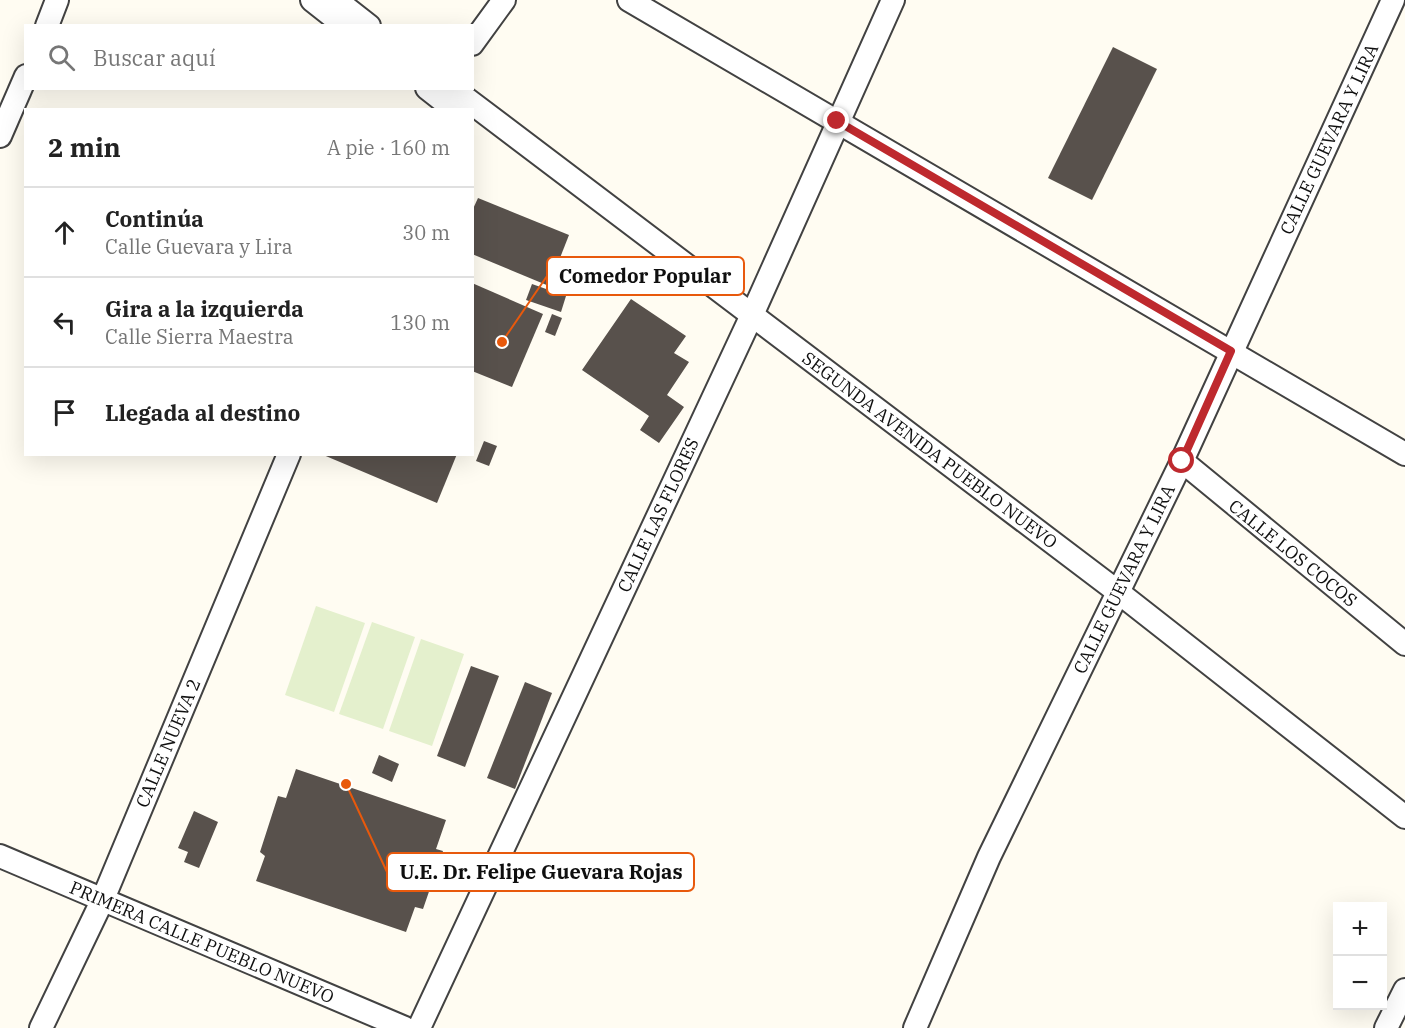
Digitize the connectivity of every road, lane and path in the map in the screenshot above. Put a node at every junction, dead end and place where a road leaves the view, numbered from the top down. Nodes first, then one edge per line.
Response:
1 (57, 0) edge
2 (312, 0) edge
3 (336, 0) edge
4 (504, 0) edge
5 (629, 0) edge
6 (893, 0) edge
7 (1393, 0) edge
8 (48, 24) edge
9 (342, 24) edge
10 (366, 24) edge
11 (474, 41) edge
12 (24, 81) edge
13 (442, 97) edge
14 (457, 108) edge
15 (474, 120) edge
16 (837, 121) junction
17 (474, 124) edge
18 (0, 136) edge
19 (749, 321) junction
20 (1231, 351) junction
21 (1405, 454) edge
22 (289, 456) edge
23 (1182, 461) junction
24 (1115, 598) junction
25 (1405, 644) edge
26 (1405, 817) edge
27 (1405, 830) edge
28 (0, 856) edge
29 (103, 899) junction
30 (1405, 990) edge
31 (41, 1028) edge
32 (405, 1028) edge
33 (419, 1028) edge
34 (915, 1028) edge
35 (1386, 1028) edge

1 - 8 street
2 - 9 street
3 - 10 street
4 - 11 street
5 - 16 street
6 - 16 street, CALLE LAS FLORES
7 - 20 street, CALLE GUEVARA Y LIRA
12 - 18 street
13 - 14 street, SEGUNDA AVENIDA PUEBLO NUEVO
15 - 19 street, SEGUNDA AVENIDA PUEBLO NUEVO
16 - 19 street, CALLE LAS FLORES
16 - 20 street
17 - 19 street
19 - 24 street, SEGUNDA AVENIDA PUEBLO NUEVO
19 - 33 street, CALLE LAS FLORES
20 - 21 street
20 - 23 street, CALLE GUEVARA Y LIRA
22 - 29 street, CALLE NUEVA 2
23 - 24 street, CALLE GUEVARA Y LIRA
23 - 25 street, CALLE LOS COCOS
24 - 26 street, SEGUNDA AVENIDA PUEBLO NUEVO
24 - 27 street
24 - 34 street, CALLE GUEVARA Y LIRA
28 - 29 street, PRIMERA CALLE PUEBLO NUEVO
29 - 31 street, CALLE NUEVA 2
29 - 32 street, PRIMERA CALLE PUEBLO NUEVO
30 - 35 street

